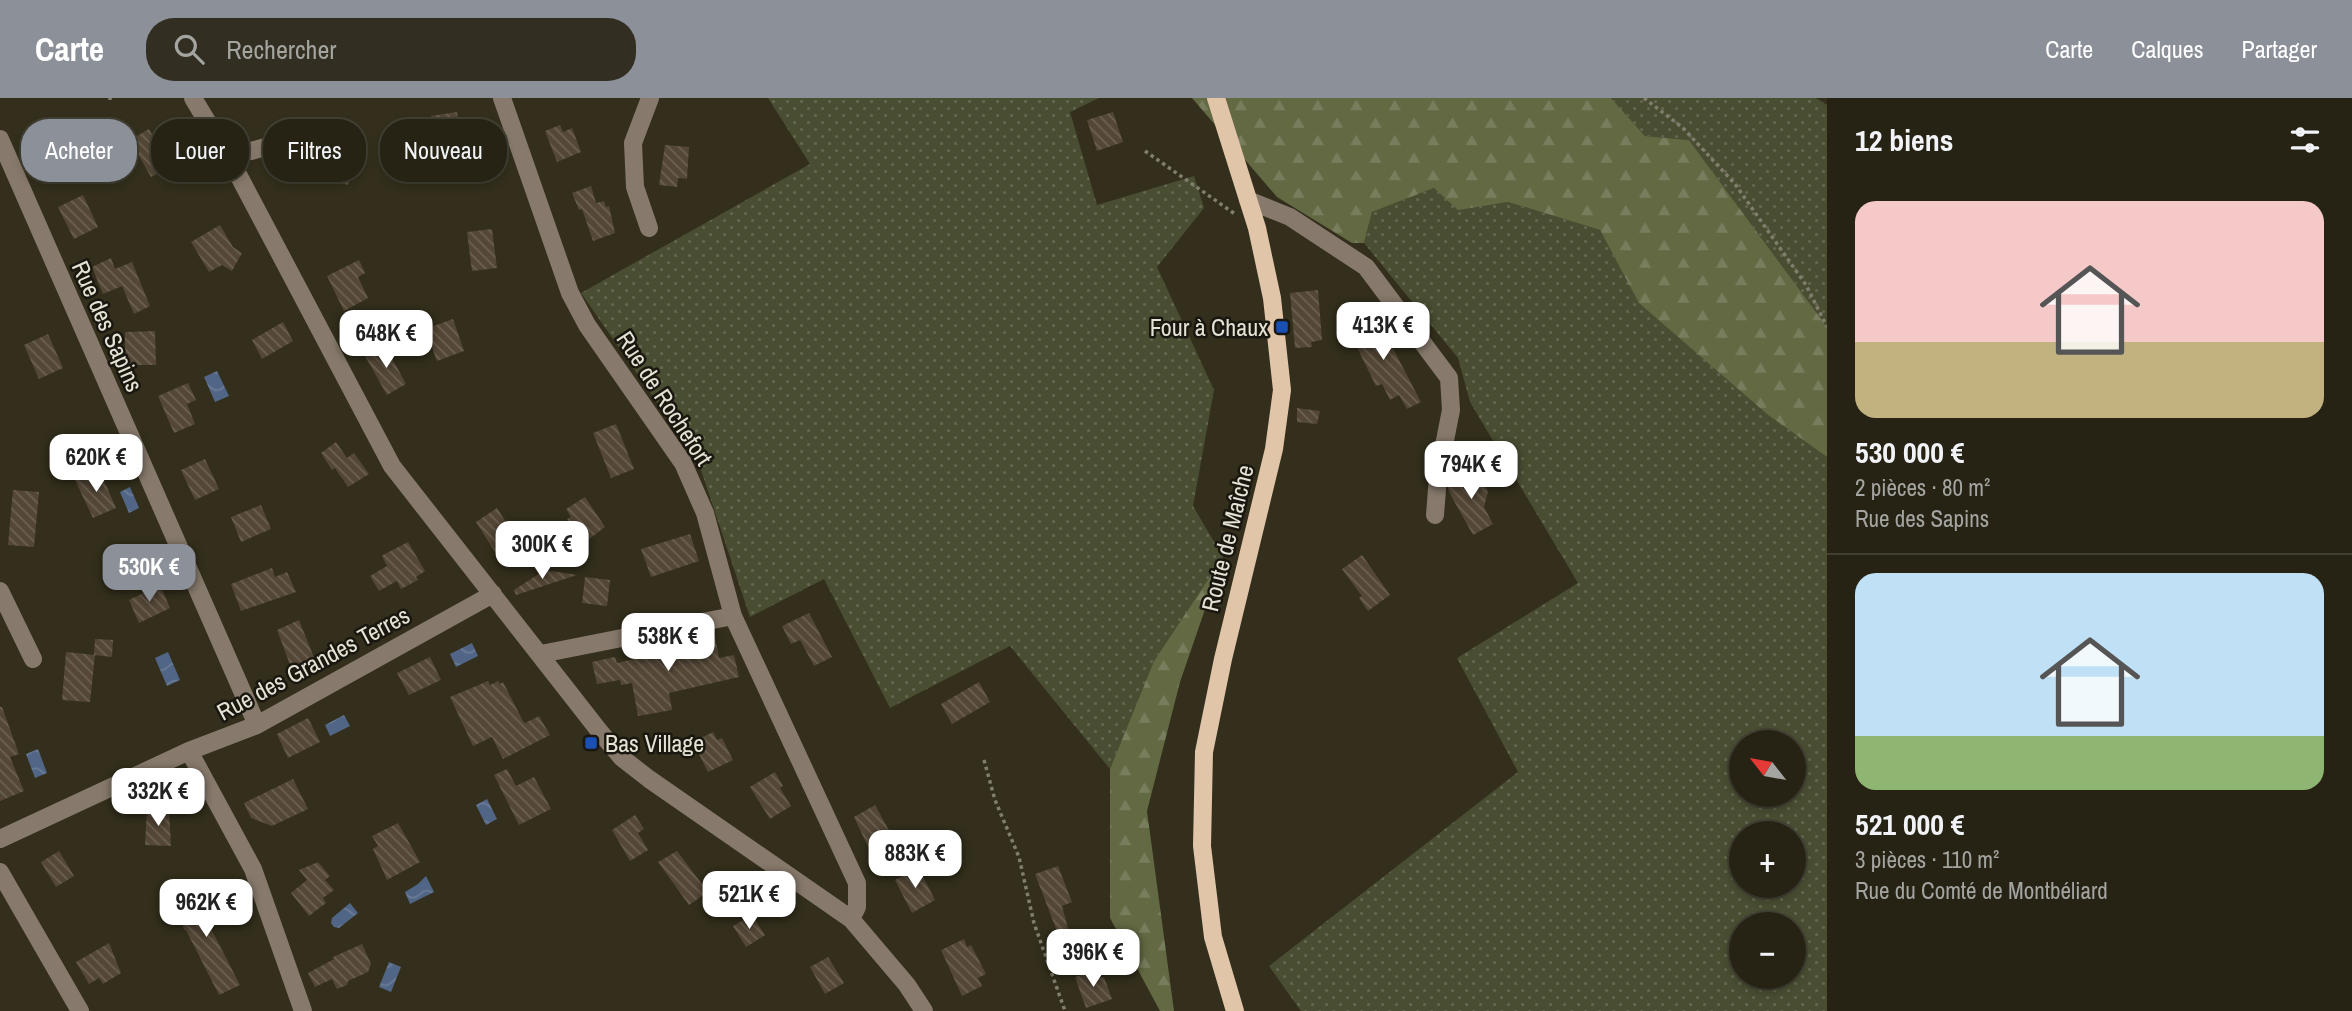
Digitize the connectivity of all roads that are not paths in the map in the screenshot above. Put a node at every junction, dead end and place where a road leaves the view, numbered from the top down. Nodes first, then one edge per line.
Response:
1 (502, 98) edge
2 (650, 98) edge
3 (1216, 98) edge
4 (191, 99) edge
5 (0, 139) edge
6 (263, 148) edge
7 (251, 151) dead end
8 (1248, 200) junction
9 (649, 228) dead end
10 (1435, 515) dead end
11 (0, 591) edge
12 (493, 594) junction
13 (733, 616) junction
14 (541, 654) junction
15 (33, 659) dead end
16 (257, 725) junction
17 (189, 751) junction
18 (0, 839) edge
19 (0, 872) edge
20 (851, 919) junction
21 (907, 985) junction
22 (80, 1011) edge
23 (303, 1011) edge
24 (912, 1011) edge
25 (924, 1011) edge
26 (1235, 1011) edge

1 - 13 street, Rue de Rochefort
2 - 9 street
3 - 8 main road, Route de Maîche
4 - 12 street
5 - 16 street, Rue des Sapins
6 - 7 street
8 - 10 street
8 - 26 main road, Route de Maîche
11 - 15 street
12 - 14 street
12 - 16 street, Rue des Grandes Terres
13 - 14 street
13 - 20 street, Rue de Rochefort
14 - 20 street
16 - 17 street, Rue des Grandes Terres
17 - 18 street, Rue des Grandes Terres
17 - 23 street
19 - 22 street
20 - 21 street
21 - 24 street
21 - 25 street

